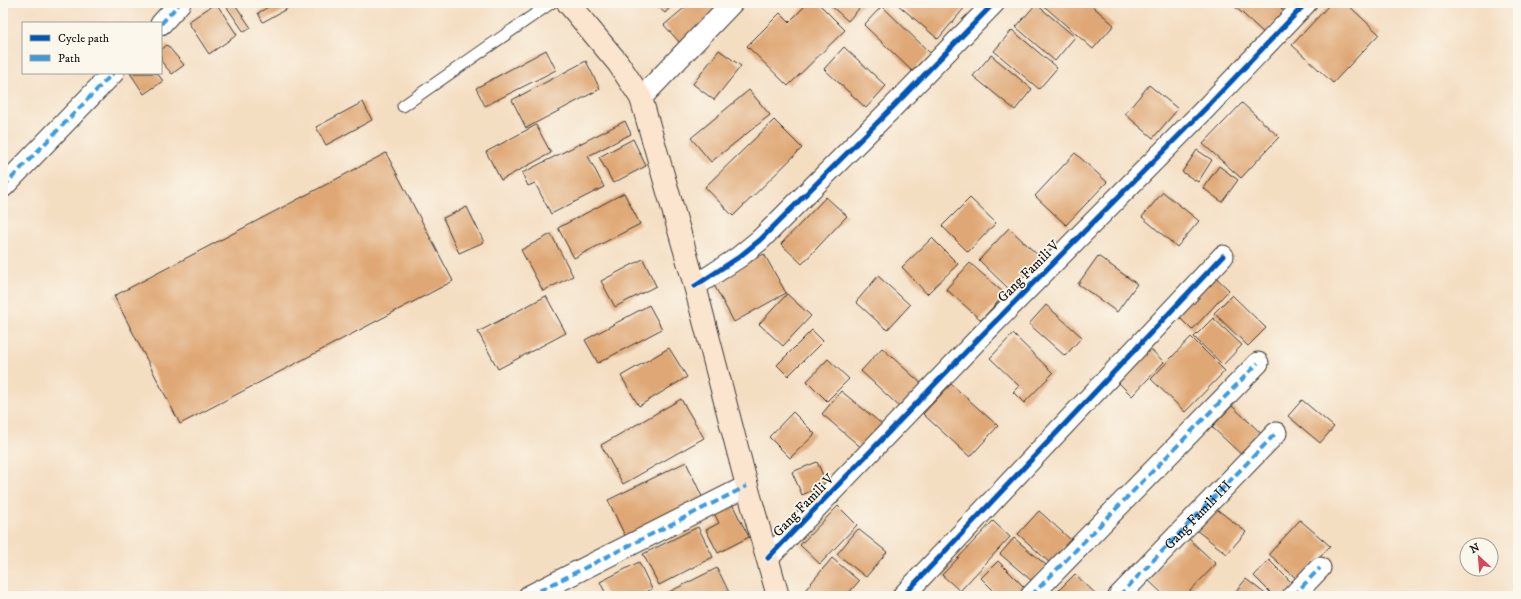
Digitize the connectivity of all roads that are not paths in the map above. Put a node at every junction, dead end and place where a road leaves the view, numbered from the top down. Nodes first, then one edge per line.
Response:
1 (180, 3) edge
2 (552, 3) edge
3 (568, 3) edge
4 (732, 3) edge
5 (994, 3) edge
6 (1306, 3) edge
7 (162, 23) edge
8 (112, 74) edge
9 (641, 98) junction
10 (403, 106) dead end
11 (3, 187) edge
12 (1223, 256) dead end
13 (695, 286) junction
14 (1258, 363) dead end
15 (1276, 433) dead end
16 (747, 486) junction
17 (768, 558) junction
18 (1320, 568) dead end
19 (529, 596) edge
20 (778, 596) edge
21 (903, 596) edge
22 (1031, 596) edge
23 (1119, 596) edge
24 (1293, 596) edge

1 - 7 street
2 - 10 lane
3 - 9 main road
4 - 9 street
5 - 13 street
6 - 17 street, Gang Famili V
8 - 11 street
9 - 13 main road
12 - 21 street
13 - 16 main road
14 - 22 street
15 - 23 street, Gang Famili III
16 - 17 main road
16 - 19 street
17 - 20 main road
18 - 24 street

